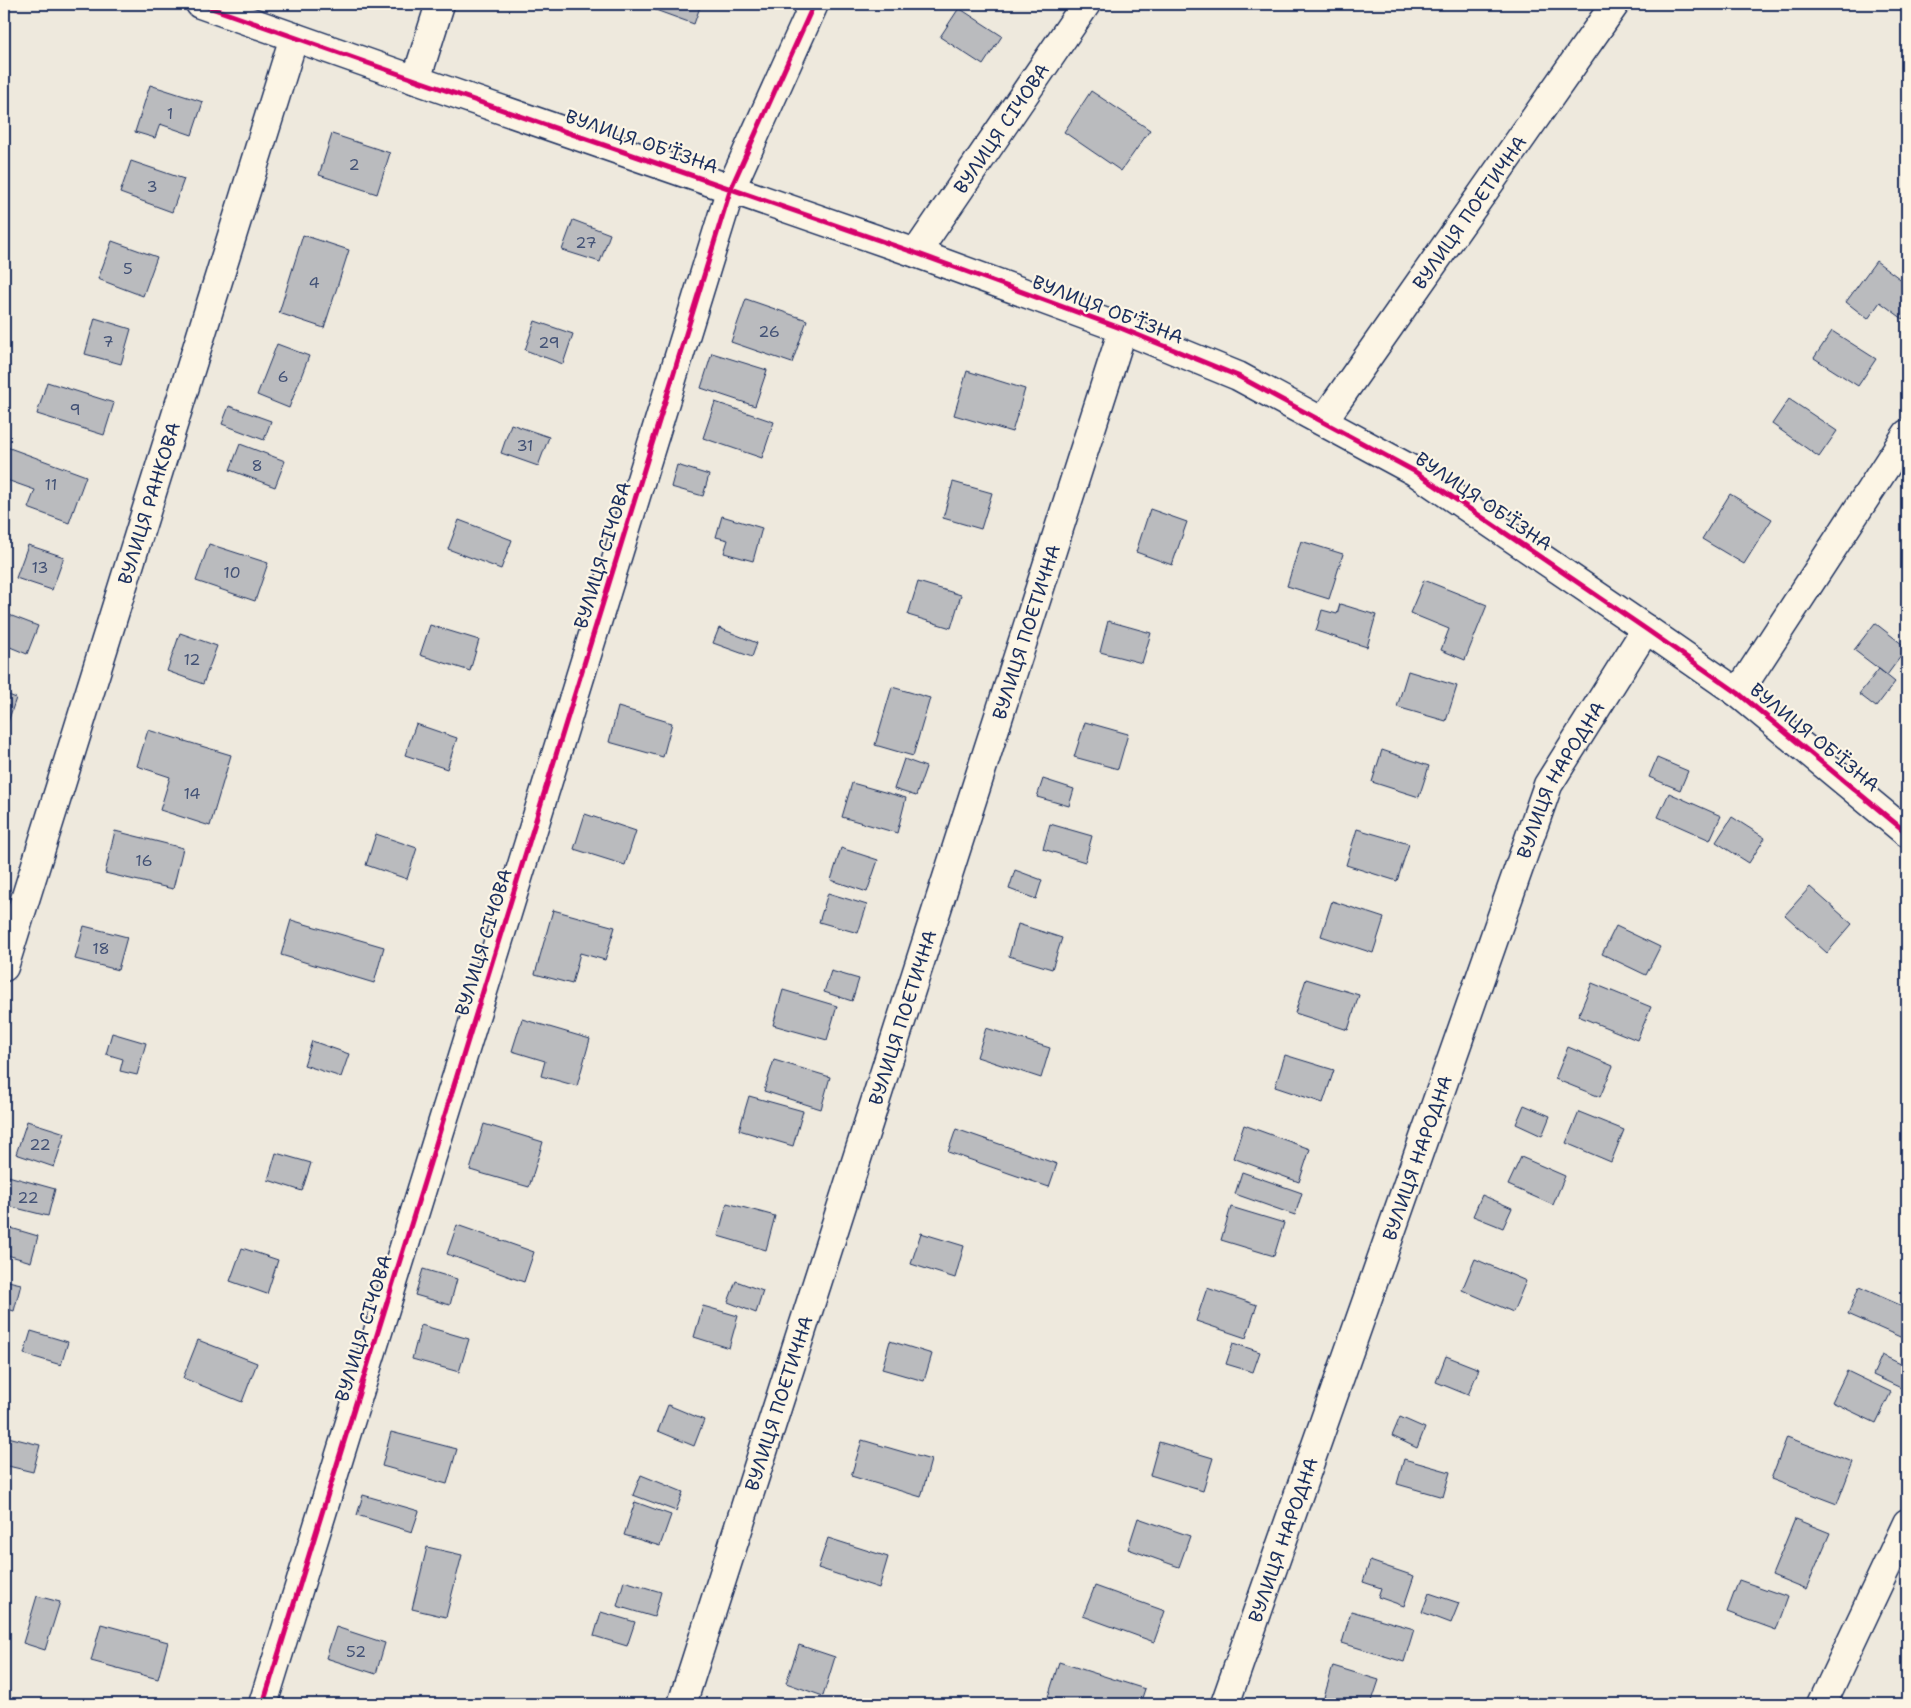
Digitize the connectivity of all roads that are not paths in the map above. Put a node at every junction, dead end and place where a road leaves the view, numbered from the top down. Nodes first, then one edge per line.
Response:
1 (200, 4) edge
2 (440, 4) edge
3 (814, 4) edge
4 (1086, 4) edge
5 (1615, 4) edge
6 (294, 37) junction
7 (416, 80) junction
8 (731, 188) junction
9 (916, 253) junction
10 (1123, 329) junction
11 (1323, 421) junction
12 (1907, 434) edge
13 (1646, 629) junction
14 (1738, 693) junction
15 (1907, 833) edge
16 (4, 968) edge
17 (1907, 1523) edge
18 (263, 1704) edge
19 (682, 1704) edge
20 (1225, 1704) edge
21 (1822, 1704) edge

1 - 6 street, ВУЛИЦЯ ОБ'ЇЗНА
2 - 7 street
3 - 8 street, ВУЛИЦЯ СІЧОВА
4 - 9 street, ВУЛИЦЯ СІЧОВА
5 - 11 street, ВУЛИЦЯ ПОЕТИЧНА
6 - 7 street, ВУЛИЦЯ ОБ'ЇЗНА
6 - 16 street, ВУЛИЦЯ РАНКОВА
7 - 8 street, ВУЛИЦЯ ОБ'ЇЗНА
8 - 9 street, ВУЛИЦЯ ОБ'ЇЗНА
8 - 18 street, ВУЛИЦЯ СІЧОВА
9 - 10 street, ВУЛИЦЯ ОБ'ЇЗНА
10 - 11 street, ВУЛИЦЯ ОБ'ЇЗНА
10 - 19 street, ВУЛИЦЯ ПОЕТИЧНА
11 - 13 street, ВУЛИЦЯ ОБ'ЇЗНА
12 - 14 street
13 - 14 street, ВУЛИЦЯ ОБ'ЇЗНА
13 - 20 street, ВУЛИЦЯ НАРОДНА
14 - 15 street, ВУЛИЦЯ ОБ'ЇЗНА
17 - 21 street

